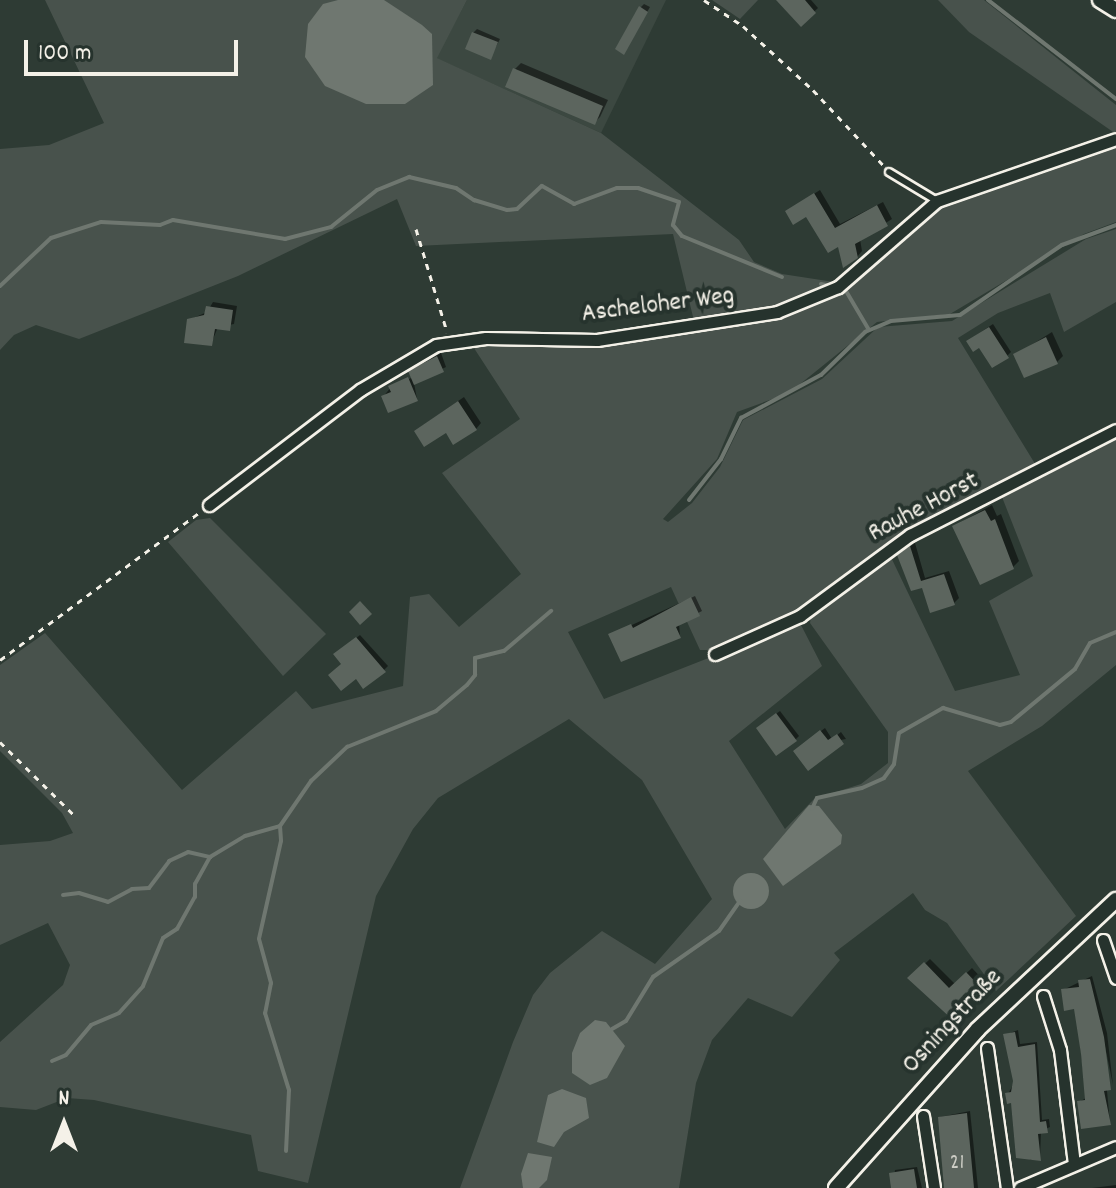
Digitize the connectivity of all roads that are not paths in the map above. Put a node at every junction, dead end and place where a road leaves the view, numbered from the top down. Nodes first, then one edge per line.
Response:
1 (1100, 0) edge
2 (1116, 10) edge
3 (1116, 139) edge
4 (889, 172) road end
5 (937, 201) junction
6 (1116, 430) edge
7 (209, 505) road end
8 (715, 654) dead end
9 (1116, 900) edge
10 (1103, 940) dead end
11 (1116, 978) edge
12 (1043, 996) dead end
13 (987, 1048) dead end
14 (923, 1116) dead end
15 (1116, 1147) edge
16 (1074, 1164) junction
17 (836, 1188) edge
18 (934, 1188) edge
19 (1007, 1188) edge
20 (1020, 1188) edge

1 - 2 street
3 - 5 street, Ascheloher Weg
4 - 5 lane
5 - 7 street, Ascheloher Weg
6 - 8 street, Rauhe Horst
9 - 17 street, Osningstraße
10 - 11 street
12 - 16 street
13 - 19 street
14 - 18 street
15 - 16 street
16 - 20 street

